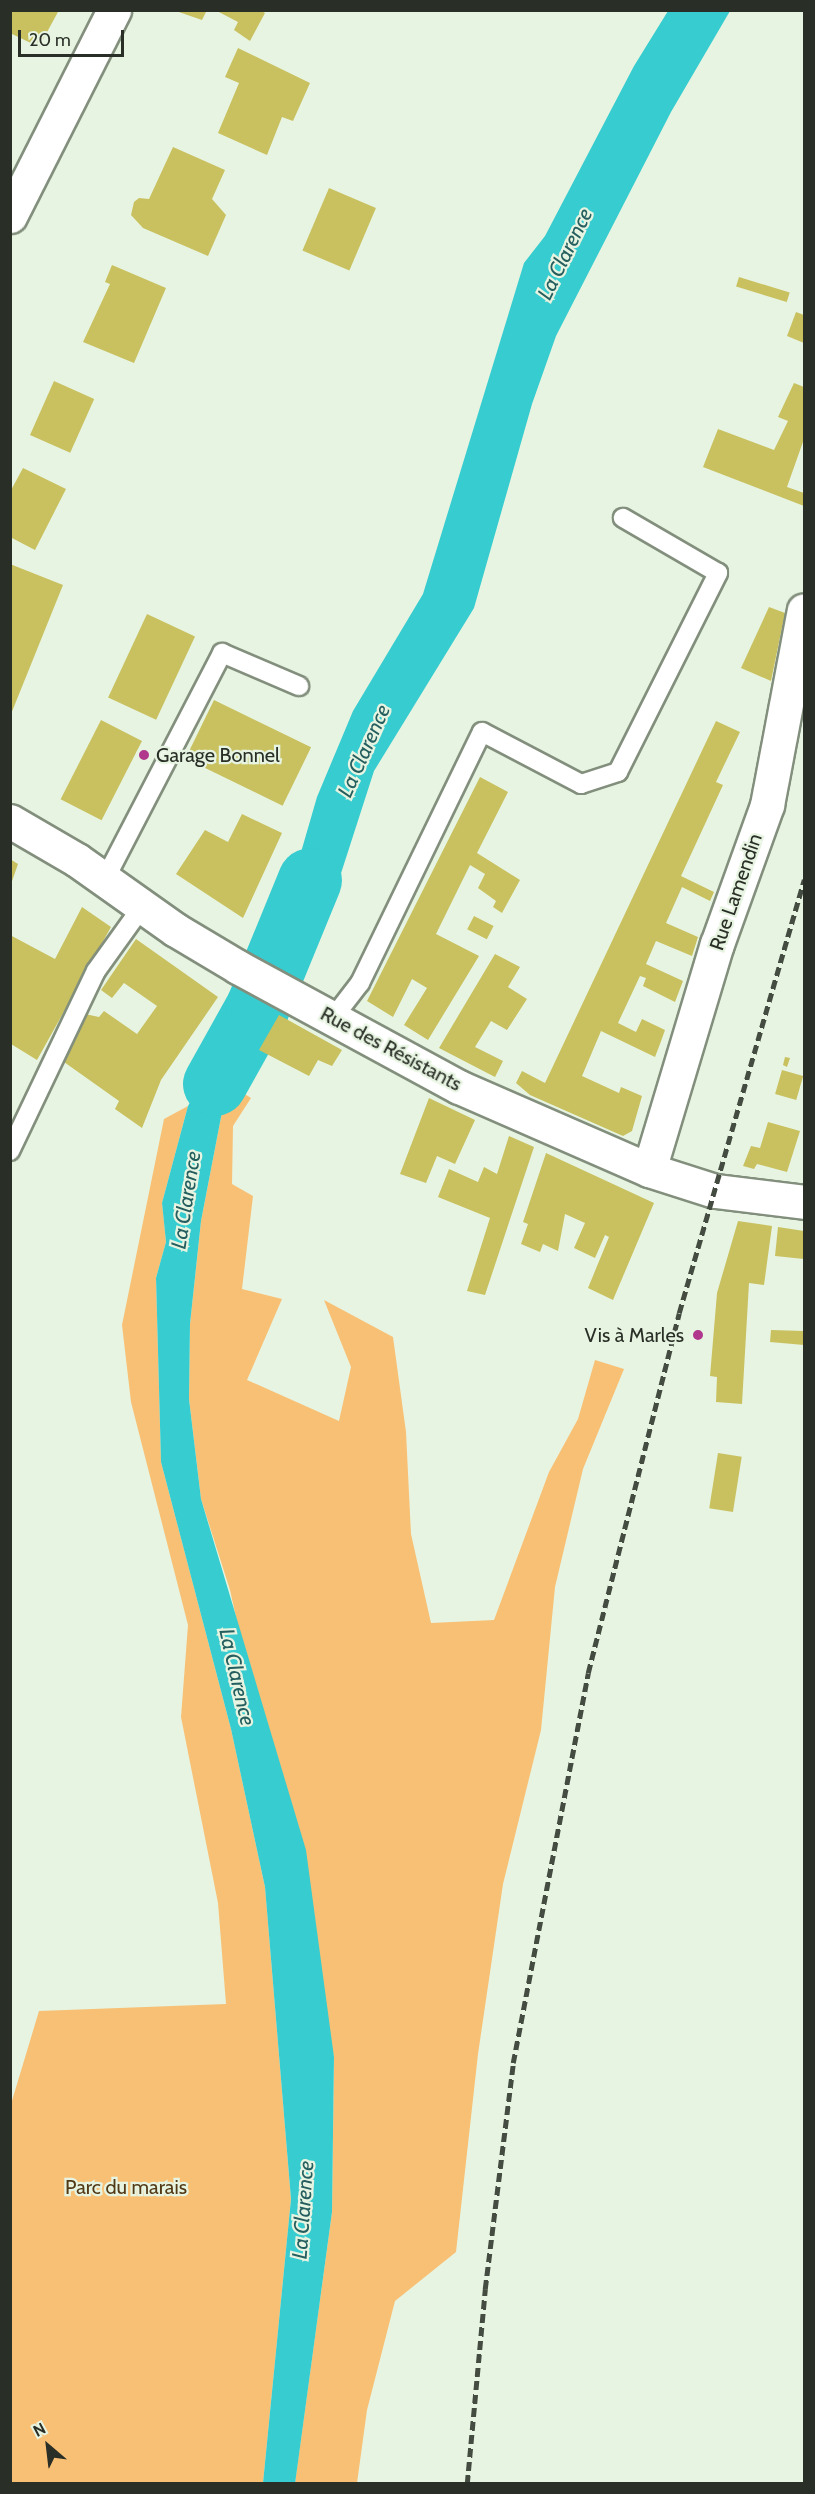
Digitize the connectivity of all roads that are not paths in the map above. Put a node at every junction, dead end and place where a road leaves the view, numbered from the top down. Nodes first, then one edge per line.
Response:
1 (114, 10) edge
2 (10, 216) edge
3 (622, 518) dead end
4 (804, 610) edge
5 (299, 686) dead end
6 (10, 821) edge
7 (104, 881) junction
8 (142, 907) junction
9 (333, 1018) junction
10 (10, 1151) edge
11 (649, 1170) junction
12 (804, 1203) edge

1 - 2 main road
3 - 9 lane
4 - 11 main road, Rue Lamendin
5 - 7 lane
6 - 7 main road, Rue des Résistants
7 - 8 main road, Rue des Résistants
8 - 9 main road, Rue des Résistants
8 - 10 lane
9 - 11 main road, Rue des Résistants
11 - 12 main road, Rue des Résistants

